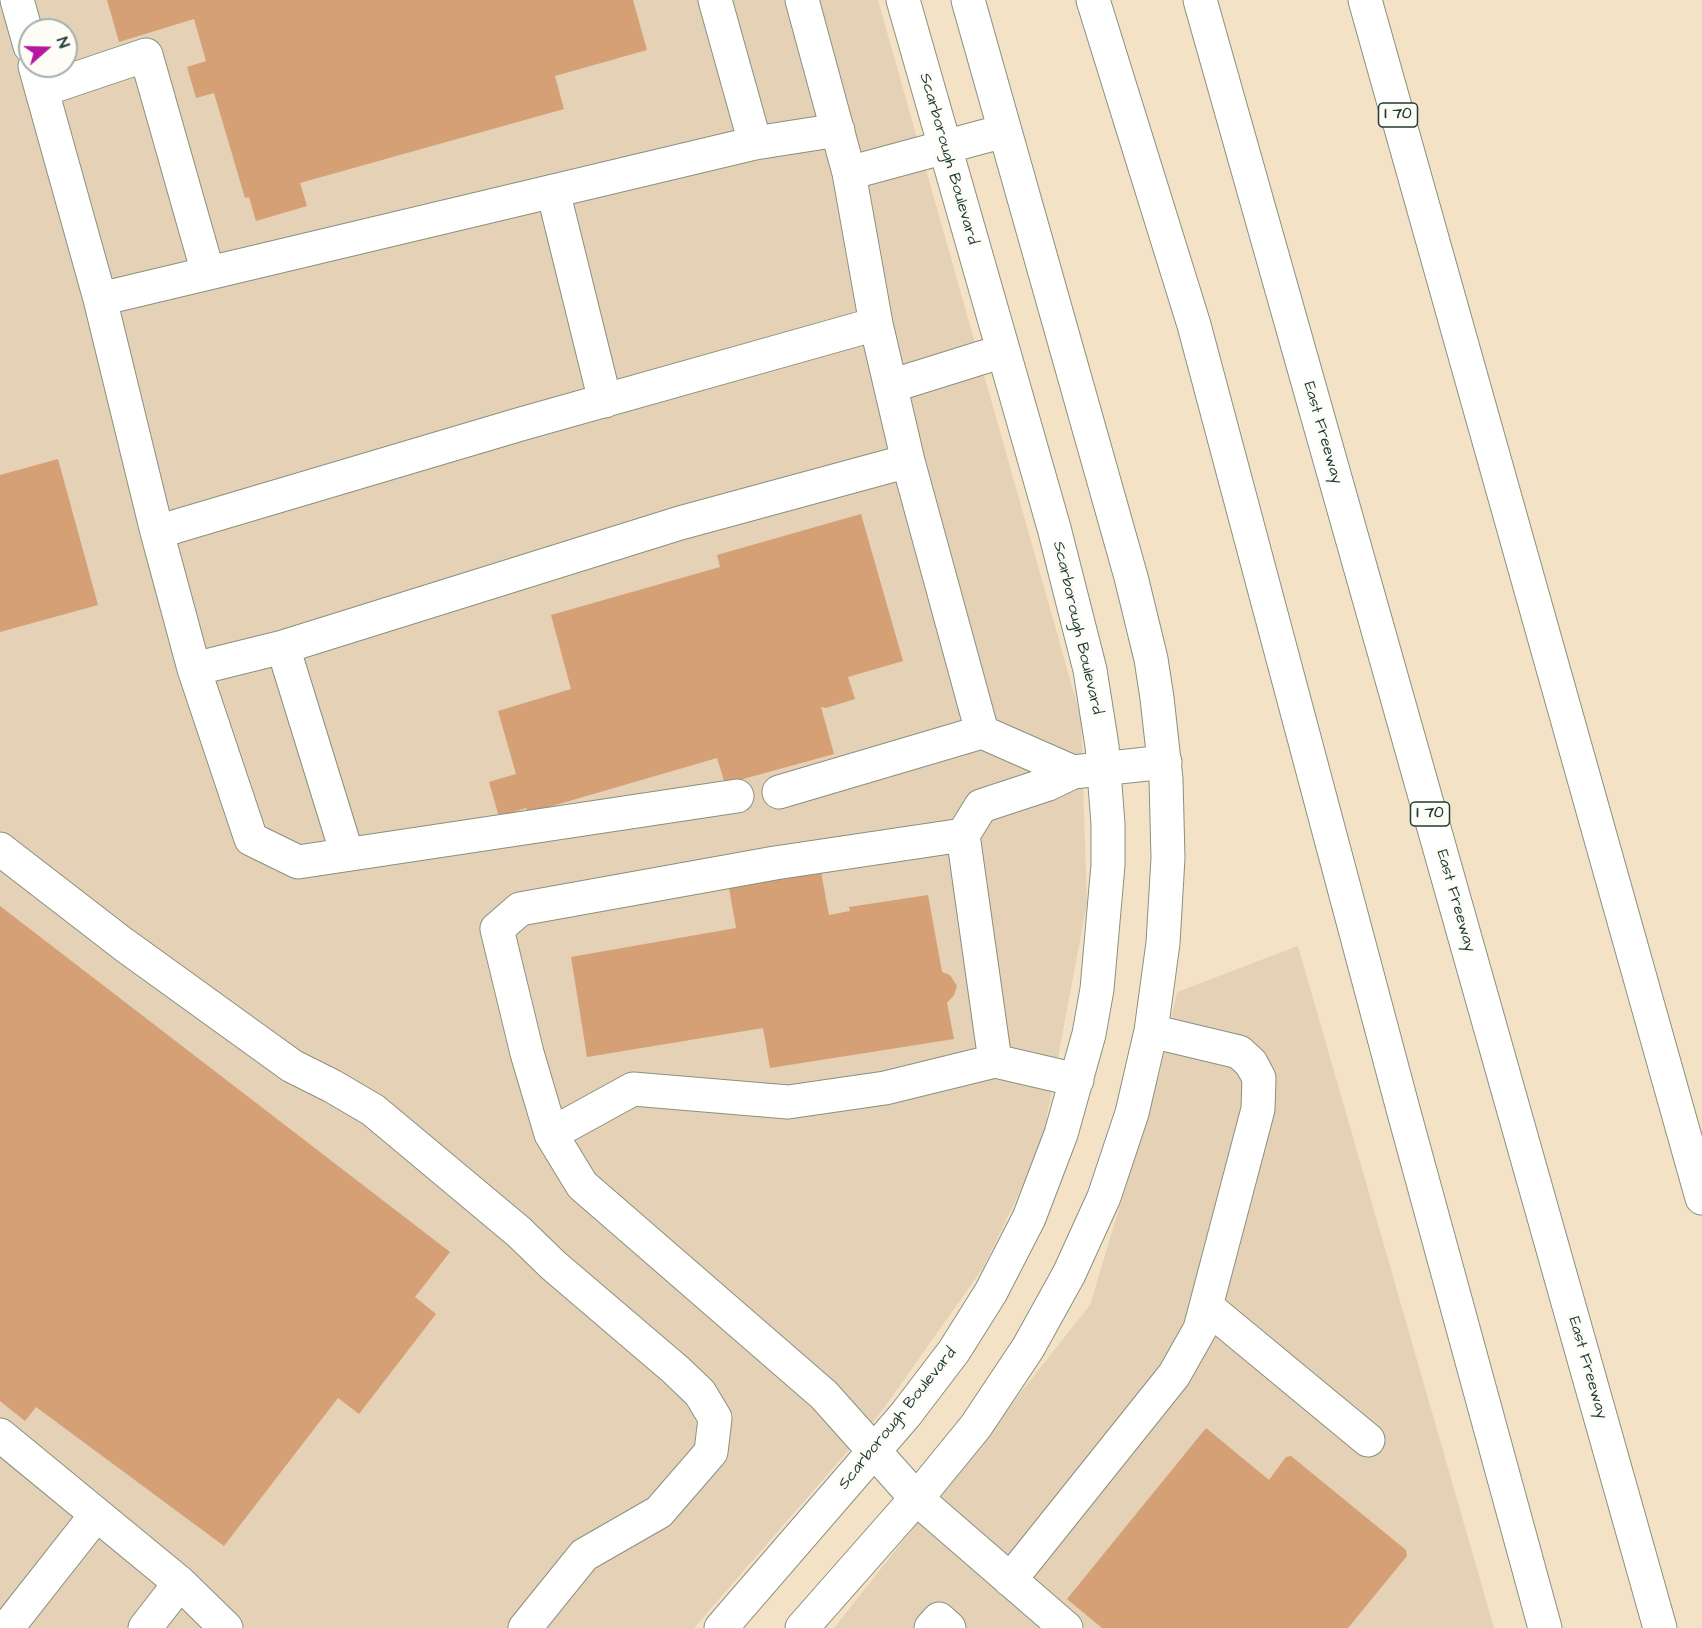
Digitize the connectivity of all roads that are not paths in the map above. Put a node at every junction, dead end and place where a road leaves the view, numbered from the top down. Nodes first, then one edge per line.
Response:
1 (17, 0) edge
2 (716, 0) edge
3 (802, 0) edge
4 (903, 0) edge
5 (968, 0) edge
6 (1093, 0) edge
7 (1200, 0) edge
8 (1365, 0) edge
9 (22, 18) edge
10 (78, 70) edge
11 (39, 78) edge
12 (838, 130) junction
13 (1004, 130) junction
14 (755, 143) junction
15 (944, 147) junction
16 (849, 173) junction
17 (553, 191) junction
18 (208, 273) junction
19 (100, 299) junction
20 (876, 324) junction
21 (1003, 351) junction
22 (891, 386) junction
23 (605, 401) junction
24 (908, 461) junction
25 (157, 532) junction
26 (283, 646) junction
27 (194, 669) junction
28 (982, 732) junction
29 (1165, 762) junction
30 (1088, 770) junction
31 (779, 792) dead end
32 (736, 796) dead end
33 (963, 835) junction
34 (0, 849) edge
35 (347, 854) junction
36 (1150, 1031) junction
37 (995, 1061) junction
38 (1077, 1080) junction
39 (551, 1134) junction
40 (1702, 1198) edge
41 (1206, 1306) junction
42 (0, 1435) edge
43 (1368, 1440) dead end
44 (874, 1452) junction
45 (916, 1498) junction
46 (96, 1515) junction
47 (1010, 1580) junction
48 (180, 1583) junction
49 (8, 1628) edge
50 (145, 1628) edge
51 (226, 1628) edge
52 (525, 1628) edge
53 (721, 1628) edge
54 (802, 1628) edge
55 (931, 1628) edge
56 (949, 1628) edge
57 (1066, 1628) edge
58 (1545, 1628) edge
59 (1660, 1628) edge

1 - 9 main road
2 - 14 main road
3 - 12 main road
4 - 15 main road, Scarborough Boulevard
5 - 13 main road
6 - 58 main road
7 - 59 main road, East Freeway / I 70
8 - 40 main road, I 70
10 - 18 main road
11 - 19 main road
12 - 14 main road
12 - 16 main road
13 - 15 main road
13 - 29 main road
14 - 17 main road
15 - 16 main road
15 - 21 main road, Scarborough Boulevard
16 - 20 main road
17 - 18 main road
17 - 23 main road
18 - 19 main road
19 - 25 main road
20 - 22 main road
20 - 23 main road
21 - 22 main road
21 - 30 main road, Scarborough Boulevard
22 - 24 main road
23 - 25 main road
24 - 26 main road
24 - 28 main road
25 - 27 main road
26 - 27 main road
26 - 35 main road
27 - 35 main road
28 - 30 main road
28 - 31 main road
29 - 30 main road
29 - 36 main road
30 - 33 main road
30 - 38 main road, Scarborough Boulevard
32 - 35 main road
33 - 37 main road
33 - 39 main road
34 - 52 main road
36 - 41 main road
36 - 45 main road
37 - 38 main road
37 - 39 main road
38 - 44 main road, Scarborough Boulevard
39 - 44 main road
41 - 43 main road
41 - 47 main road
42 - 46 main road
44 - 45 main road
44 - 53 main road, Scarborough Boulevard
45 - 47 main road
45 - 54 main road
46 - 48 main road
46 - 49 main road
47 - 57 main road
48 - 50 main road
48 - 51 main road
55 - 56 main road

